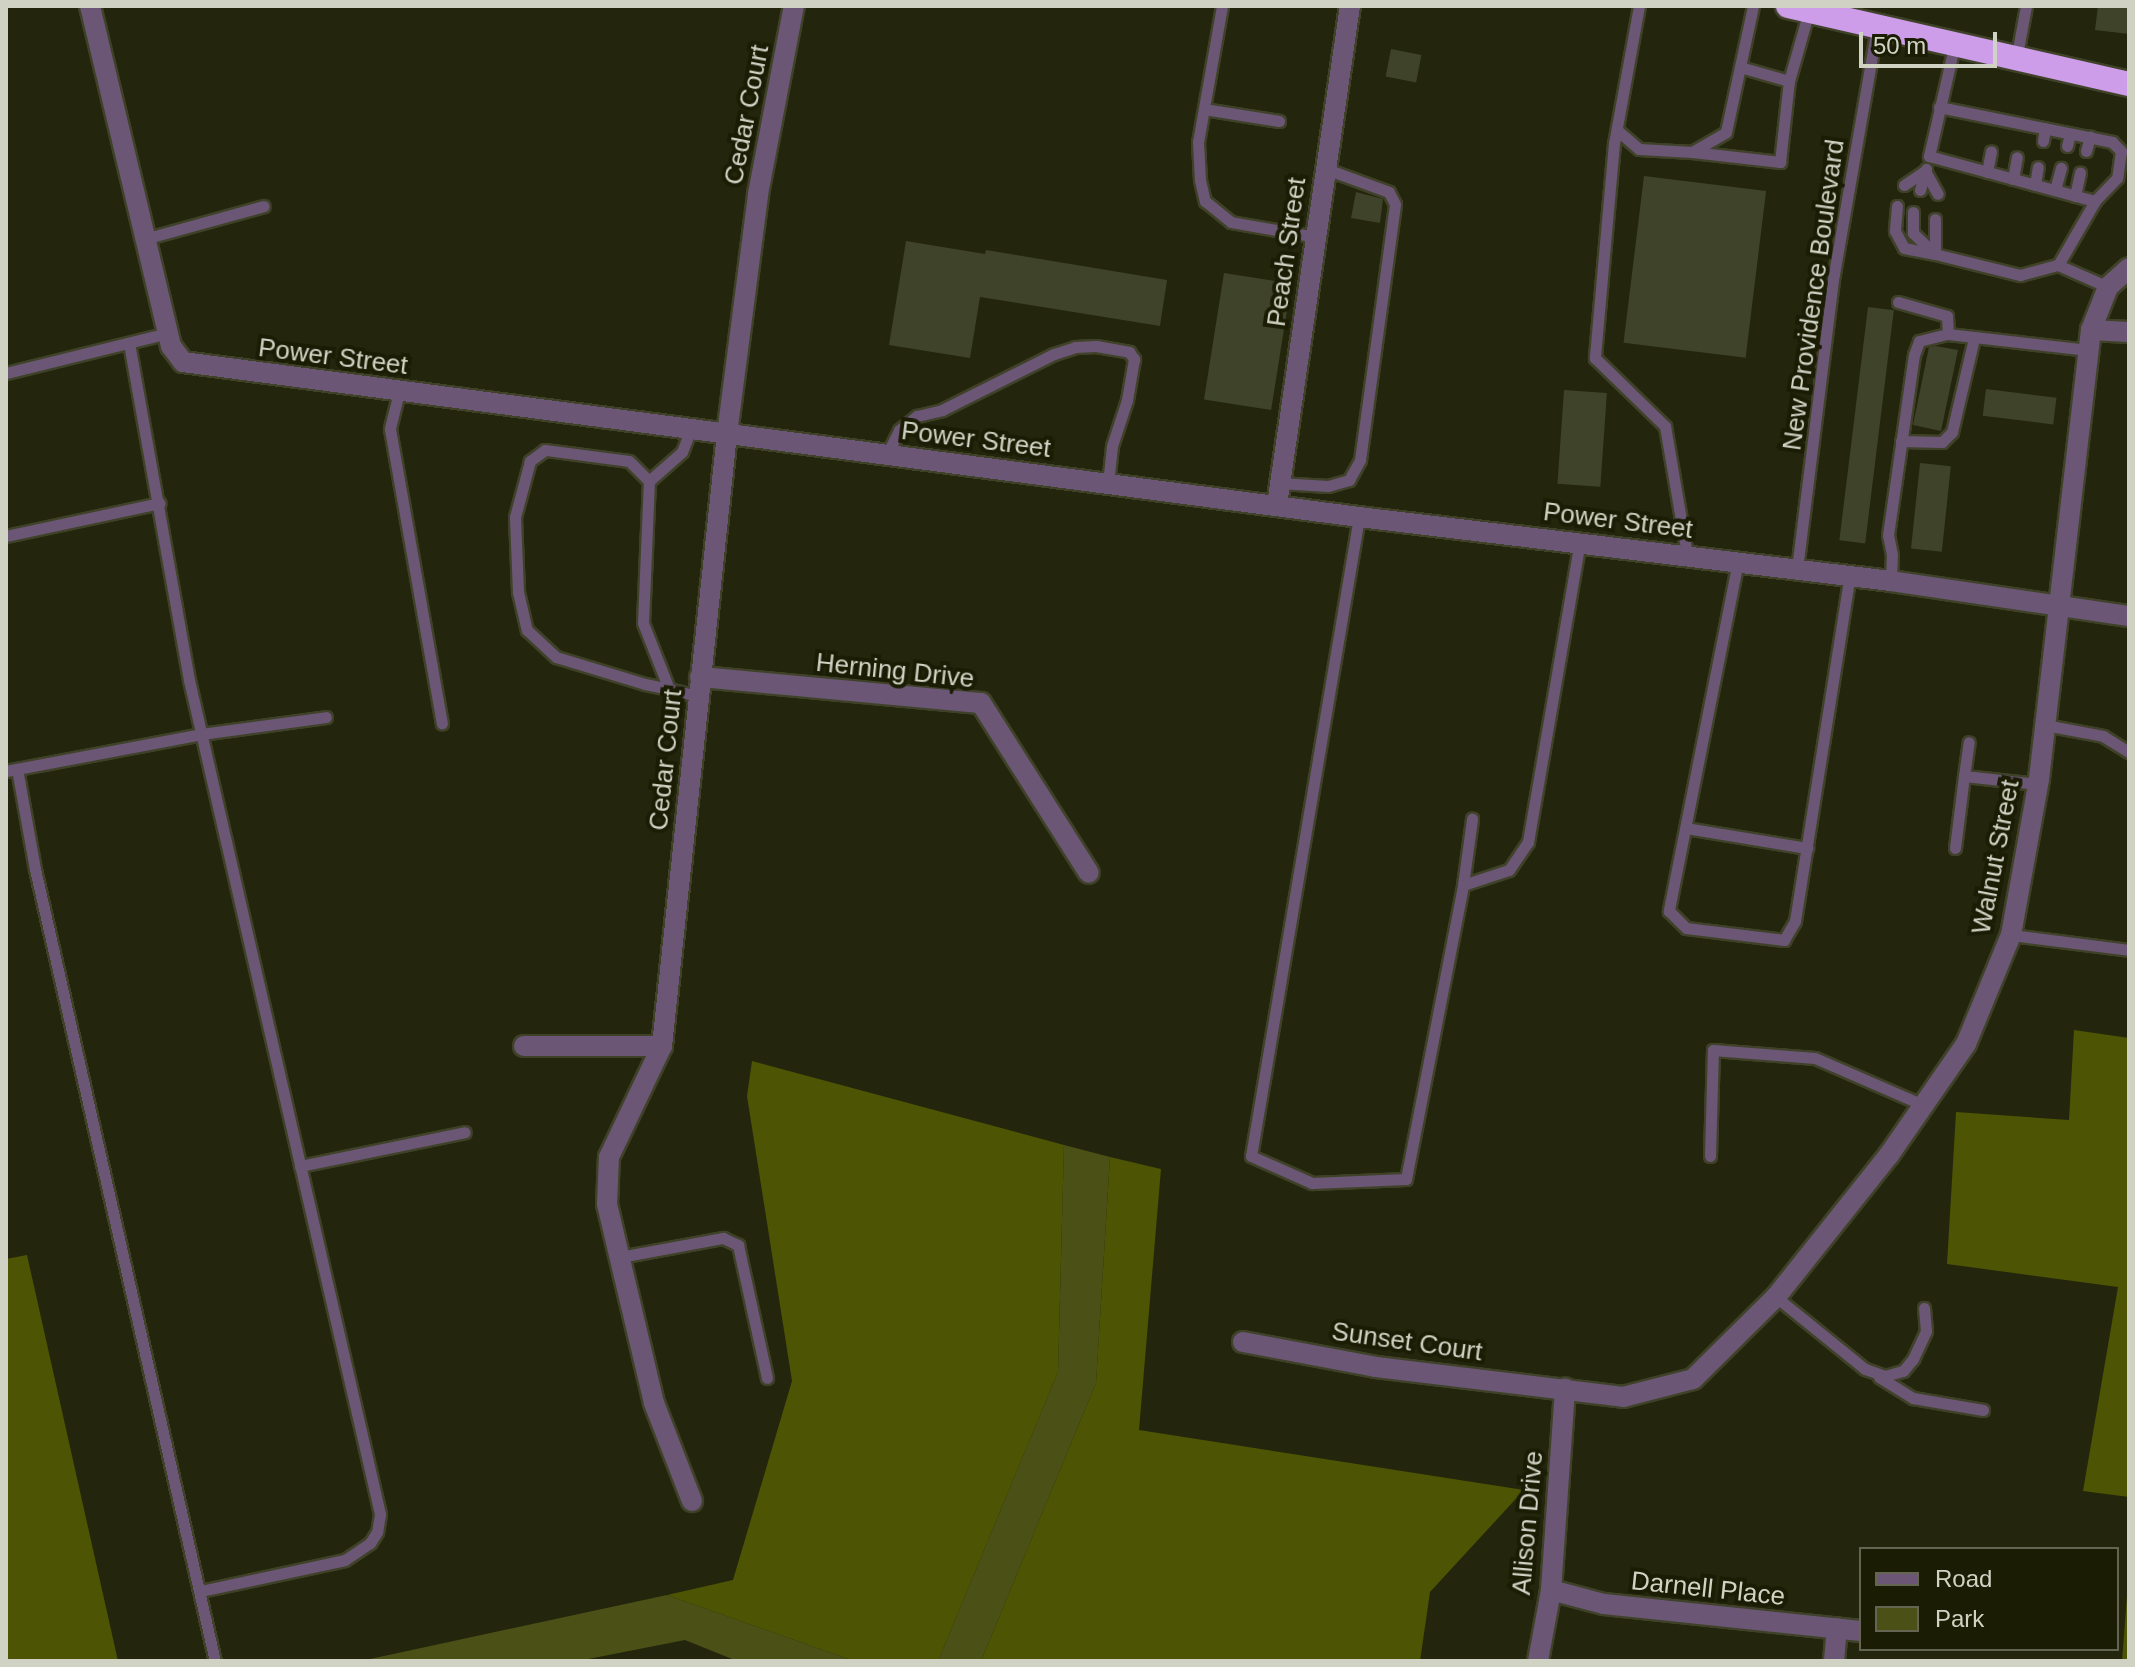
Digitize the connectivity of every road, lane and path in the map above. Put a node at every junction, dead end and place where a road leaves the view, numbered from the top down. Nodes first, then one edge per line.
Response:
1 (90, 6) edge
2 (794, 6) edge
3 (1222, 6) edge
4 (1350, 6) edge
5 (1639, 6) edge
6 (1753, 6) edge
7 (2026, 6) edge
8 (1799, 8) edge
9 (1877, 27) junction
10 (1954, 47) junction
11 (2016, 61) junction
12 (1740, 67) junction
13 (1789, 81) junction
14 (2129, 84) edge
15 (1939, 107) junction
16 (1204, 109) junction
17 (1279, 121) dead end
18 (1617, 130) junction
19 (2070, 134) junction
20 (2090, 137) junction
21 (2067, 146) dead end
22 (1991, 151) dead end
23 (2086, 151) dead end
24 (1692, 152) junction
25 (1929, 156) junction
26 (2017, 157) dead end
27 (2038, 167) dead end
28 (2061, 168) dead end
29 (1326, 169) junction
30 (1925, 171) junction
31 (1987, 172) junction
32 (2080, 173) dead end
33 (2013, 179) junction
34 (1904, 185) dead end
35 (2035, 185) junction
36 (1920, 190) dead end
37 (2055, 190) junction
38 (1938, 194) dead end
39 (2075, 196) junction
40 (2095, 201) junction
41 (264, 206) dead end
42 (1897, 206) dead end
43 (1913, 212) dead end
44 (1935, 219) dead end
45 (1316, 237) junction
46 (144, 239) junction
47 (1935, 254) junction
48 (2058, 265) junction
49 (2129, 268) edge
50 (2108, 287) junction
51 (1898, 302) dead end
52 (2129, 332) edge
53 (168, 333) junction
54 (1948, 334) junction
55 (1974, 338) junction
56 (2090, 340) junction
57 (129, 343) junction
58 (6, 373) edge
59 (399, 392) junction
60 (691, 429) junction
61 (727, 434) junction
62 (1901, 441) junction
63 (887, 454) junction
64 (649, 481) junction
65 (1108, 483) junction
66 (1279, 483) junction
67 (160, 503) junction
68 (1277, 505) junction
69 (1359, 517) junction
70 (6, 536) edge
71 (1580, 542) junction
72 (1687, 555) junction
73 (1738, 561) junction
74 (1797, 569) junction
75 (1850, 575) junction
76 (1891, 581) junction
77 (2059, 603) junction
78 (2129, 616) edge
79 (699, 686) junction
80 (669, 689) junction
81 (326, 717) dead end
82 (442, 723) dead end
83 (2045, 725) junction
84 (201, 734) junction
85 (1969, 742) dead end
86 (2129, 752) edge
87 (12, 770) edge
88 (1964, 776) junction
89 (2038, 784) junction
90 (1472, 819) dead end
91 (1686, 828) junction
92 (1807, 848) junction
93 (1955, 848) dead end
94 (1089, 873) dead end
95 (1463, 885) junction
96 (2011, 935) junction
97 (2129, 950) edge
98 (524, 1046) dead end
99 (662, 1046) junction
100 (1923, 1105) junction
101 (465, 1132) dead end
102 (1710, 1156) dead end
103 (300, 1166) junction
104 (620, 1257) junction
105 (1776, 1297) junction
106 (1924, 1308) dead end
107 (1243, 1342) dead end
108 (1867, 1370) junction
109 (767, 1378) dead end
110 (1565, 1388) junction
111 (1983, 1410) dead end
112 (692, 1501) dead end
113 (1551, 1590) junction
114 (201, 1591) junction
115 (1837, 1628) junction
116 (1859, 1631) edge
117 (215, 1661) edge
118 (1538, 1661) edge
119 (1834, 1661) edge

1 - 46 street, Power Street
2 - 61 street, Cedar Court
3 - 16 lane
4 - 29 street, Peach Street
5 - 18 lane
6 - 12 lane
7 - 11 lane
8 - 9 highway
8 - 13 lane
9 - 10 highway
9 - 74 lane, New Providence Boulevard
10 - 11 highway
10 - 15 lane
11 - 14 highway
12 - 13 lane
12 - 24 lane
13 - 24 lane
15 - 19 lane
15 - 25 lane
16 - 17 lane
16 - 45 lane
18 - 24 lane
18 - 72 lane
19 - 20 lane
19 - 21 lane
20 - 23 lane
20 - 40 lane
22 - 31 lane
25 - 30 lane
25 - 31 lane
26 - 33 lane
27 - 35 lane
28 - 37 lane
29 - 45 street, Peach Street
29 - 66 lane
30 - 34 lane
30 - 36 lane
30 - 38 lane
31 - 33 lane
32 - 39 lane
33 - 35 lane
35 - 37 lane
37 - 39 lane
39 - 40 lane
40 - 48 lane
41 - 46 lane
42 - 47 lane
43 - 47 lane
44 - 47 lane
45 - 66 street, Peach Street
46 - 53 street, Power Street
47 - 48 lane
48 - 50 lane
49 - 50 street, Walnut Street
50 - 56 street, Walnut Street
51 - 54 lane
52 - 56 street
53 - 57 lane
53 - 59 street, Power Street
54 - 55 lane
54 - 62 lane
55 - 56 lane
55 - 62 lane
56 - 77 street, Walnut Street
57 - 58 lane
57 - 67 lane
59 - 60 street, Power Street
59 - 82 lane
60 - 61 street, Power Street
60 - 64 lane
61 - 63 street, Power Street
61 - 79 street, Cedar Court
62 - 76 lane
63 - 65 street, Power Street
63 - 65 lane
64 - 80 lane
64 - 80 lane
65 - 68 street, Power Street
66 - 68 street, Peach Street
67 - 70 lane
67 - 84 lane
68 - 69 street, Power Street
69 - 71 street, Power Street
69 - 95 lane
71 - 72 street, Power Street
71 - 95 lane
72 - 73 street, Power Street
73 - 74 street, Power Street
73 - 91 lane
74 - 75 street, Power Street
75 - 76 street, Power Street
75 - 92 lane
76 - 77 street, Power Street
77 - 78 street, Power Street
77 - 83 street, Walnut Street
79 - 80 lane
79 - 94 street, Herning Drive
79 - 99 street, Cedar Court
81 - 84 lane
83 - 86 lane
83 - 89 street, Walnut Street
84 - 87 lane
84 - 103 lane
85 - 88 lane
87 - 114 lane
88 - 89 lane
88 - 93 lane
89 - 96 street, Walnut Street
90 - 95 lane
91 - 92 lane
91 - 92 lane
96 - 97 lane
96 - 100 street, Walnut Street
98 - 99 street
99 - 104 street, Cedar Court
100 - 102 lane
100 - 105 street, Walnut Street
101 - 103 lane
103 - 114 lane
104 - 109 lane
104 - 112 street, Cedar Court
105 - 108 lane
105 - 110 street, Walnut Street
106 - 108 lane
107 - 110 street, Sunset Court
108 - 111 lane
110 - 113 street, Allison Drive
113 - 115 street, Darnell Place
113 - 118 street, Allison Drive
114 - 117 lane
115 - 116 street, Darnell Place
115 - 119 street

